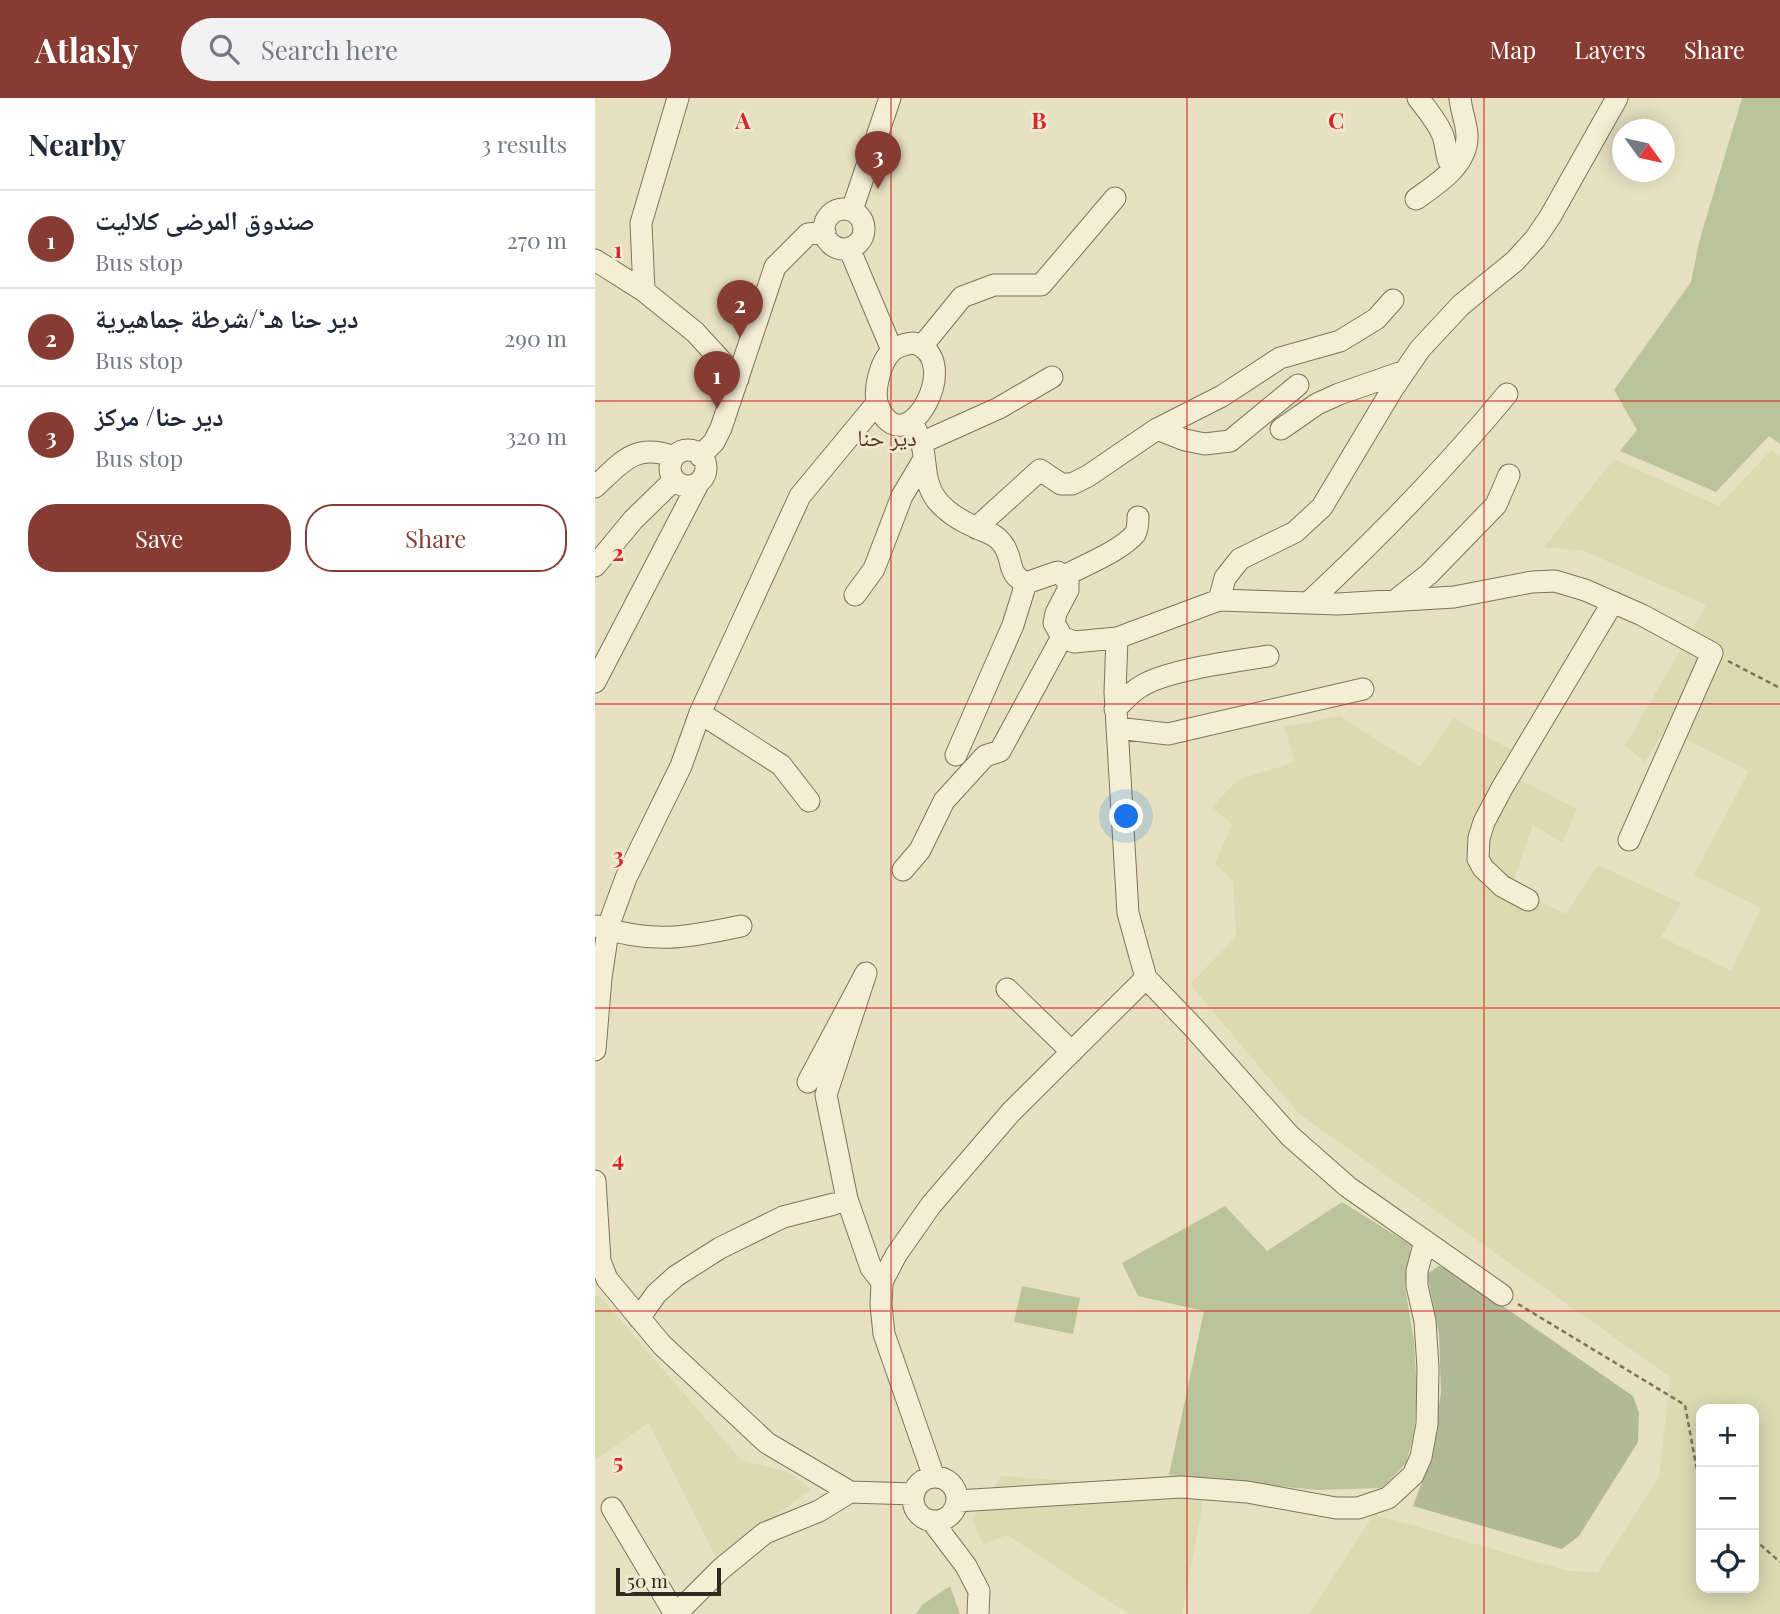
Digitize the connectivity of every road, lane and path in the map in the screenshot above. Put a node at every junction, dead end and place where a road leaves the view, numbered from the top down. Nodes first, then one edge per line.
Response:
1 (678, 98) edge
2 (890, 98) edge
3 (1418, 98) edge
4 (1460, 98) edge
5 (1617, 98) edge
6 (1453, 168) junction
7 (1115, 198) dead end
8 (1416, 199) dead end
9 (852, 210) junction
10 (825, 232) junction
11 (849, 248) junction
12 (595, 260) edge
13 (644, 291) junction
14 (1393, 300) dead end
15 (923, 345) junction
16 (892, 350) junction
17 (1405, 371) junction
18 (1052, 377) dead end
19 (738, 379) junction
20 (1299, 385) dead end
21 (1507, 394) dead end
22 (877, 403) junction
23 (912, 421) junction
24 (1157, 429) junction
25 (1281, 429) dead end
26 (923, 451) junction
27 (700, 456) junction
28 (674, 457) junction
29 (1509, 475) dead end
30 (674, 480) junction
31 (699, 482) junction
32 (595, 487) edge
33 (1138, 517) dead end
34 (976, 528) junction
35 (595, 566) edge
36 (1064, 576) junction
37 (1026, 583) junction
38 (855, 595) dead end
39 (1219, 600) junction
40 (1396, 600) junction
41 (1612, 602) junction
42 (1308, 603) junction
43 (1062, 637) junction
44 (1117, 638) junction
45 (1712, 653) junction
46 (1268, 656) dead end
47 (595, 682) edge
48 (1780, 688) edge
49 (1363, 689) dead end
50 (700, 713) junction
51 (1116, 718) junction
52 (956, 755) dead end
53 (809, 801) dead end
54 (1629, 840) dead end
55 (903, 870) dead end
56 (1528, 900) dead end
57 (741, 926) dead end
58 (601, 928) edge
59 (1146, 978) junction
60 (1007, 989) dead end
61 (595, 1051) edge
62 (1072, 1052) junction
63 (808, 1082) dead end
64 (595, 1181) edge
65 (834, 1203) dead end
66 (1425, 1241) junction
67 (882, 1282) junction
68 (1502, 1295) joint
69 (639, 1318) junction
70 (1696, 1467) edge
71 (934, 1477) junction
72 (850, 1492) junction
73 (914, 1494) junction
74 (957, 1501) junction
75 (612, 1508) dead end
76 (932, 1521) junction
77 (1759, 1543) edge
78 (1780, 1562) edge
79 (676, 1614) edge
80 (978, 1614) edge

1 - 13 street
2 - 9 street
3 - 6 street
4 - 6 street
5 - 17 street
6 - 8 street
7 - 15 street
9 - 10 street
9 - 11 street
10 - 11 street
10 - 19 street
11 - 16 street
12 - 13 street
13 - 19 street
14 - 24 street
15 - 16 street
15 - 23 street
16 - 22 street
17 - 25 street
17 - 39 street
18 - 26 street
19 - 27 street
20 - 24 street
21 - 42 street
22 - 23 street
22 - 50 street
23 - 26 street
24 - 34 street
26 - 34 street
26 - 38 street
27 - 28 street
27 - 31 street
28 - 30 street
28 - 32 street
29 - 40 street
30 - 31 street
30 - 35 street
31 - 47 street
33 - 36 street
34 - 37 street
36 - 37 street
36 - 43 street
37 - 52 street
39 - 42 street
39 - 44 street
40 - 41 street
40 - 42 street
41 - 45 street
41 - 56 street
43 - 44 street
43 - 55 street
44 - 51 street
45 - 48 path
45 - 54 street
46 - 51 street
49 - 51 street
50 - 53 street
50 - 58 street
51 - 59 street
57 - 58 street
58 - 61 street
59 - 62 street
59 - 66 street
60 - 62 street
62 - 67 street
63 - 67 street
64 - 69 street
65 - 69 street
66 - 68 street
66 - 74 street
67 - 71 street
68 - 70 path
69 - 72 street
71 - 73 street
71 - 74 street
72 - 73 street
72 - 79 street
73 - 76 street
74 - 76 street
75 - 79 street
76 - 80 street
77 - 78 path

